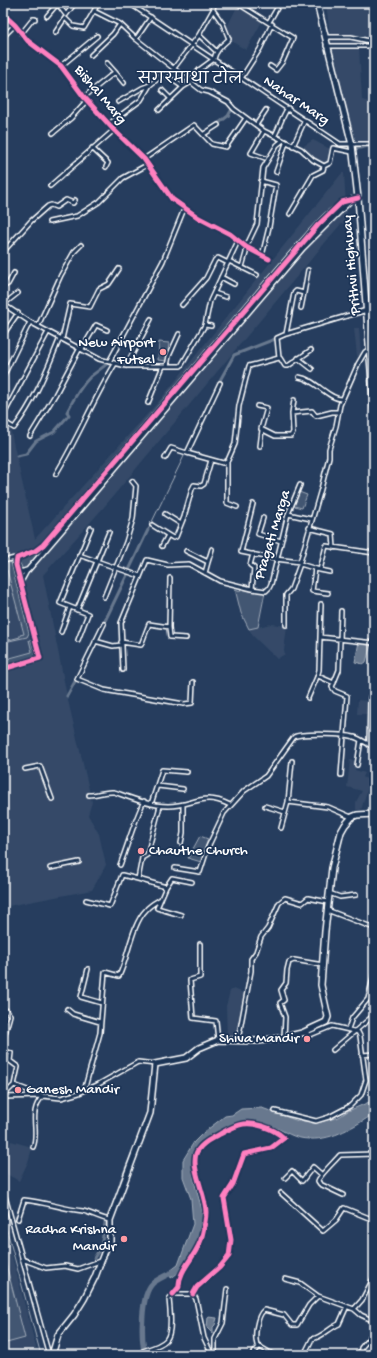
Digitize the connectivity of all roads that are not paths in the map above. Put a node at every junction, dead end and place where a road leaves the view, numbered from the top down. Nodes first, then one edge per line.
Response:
1 (57, 3) edge
2 (74, 3) edge
3 (98, 3) edge
4 (129, 3) edge
5 (214, 3) edge
6 (237, 3) edge
7 (280, 3) edge
8 (317, 3) edge
9 (212, 10) junction
10 (94, 11) junction
11 (3, 14) edge
12 (47, 16) dead end
13 (66, 17) junction
14 (151, 17) junction
15 (35, 19) dead end
16 (270, 23) junction
17 (120, 24) junction
18 (15, 25) junction
19 (55, 33) dead end
20 (21, 34) junction
21 (199, 35) junction
22 (97, 36) dead end
23 (3, 37) edge
24 (324, 37) junction
25 (136, 39) junction
26 (374, 42) edge
27 (191, 45) junction
28 (326, 46) junction
29 (374, 46) edge
30 (217, 52) junction
31 (91, 55) dead end
32 (214, 60) junction
33 (107, 64) dead end
34 (61, 66) junction
35 (270, 66) dead end
36 (174, 68) junction
37 (115, 72) junction
38 (242, 77) junction
39 (191, 81) junction
40 (124, 83) dead end
41 (150, 85) junction
42 (183, 87) junction
43 (162, 90) dead end
44 (84, 97) junction
45 (171, 99) junction
46 (87, 100) junction
47 (118, 102) dead end
48 (288, 108) junction
49 (159, 110) dead end
50 (266, 110) dead end
51 (246, 118) junction
52 (305, 120) junction
53 (109, 124) junction
54 (256, 125) junction
55 (218, 126) dead end
56 (114, 130) junction
57 (264, 131) junction
58 (53, 133) dead end
59 (204, 134) junction
60 (275, 135) junction
61 (282, 141) junction
62 (286, 143) junction
63 (340, 144) junction
64 (374, 144) edge
65 (352, 145) junction
66 (293, 146) junction
67 (92, 148) junction
68 (342, 150) junction
69 (352, 152) junction
70 (265, 158) dead end
71 (144, 159) junction
72 (147, 165) junction
73 (324, 166) junction
74 (106, 167) dead end
75 (276, 172) dead end
76 (261, 181) junction
77 (50, 186) dead end
78 (358, 198) junction
79 (352, 199) junction
80 (75, 200) dead end
81 (184, 209) junction
82 (290, 214) dead end
83 (49, 222) dead end
84 (238, 242) junction
85 (81, 245) dead end
86 (246, 247) junction
87 (3, 252) edge
88 (262, 256) junction
89 (268, 260) dead end
90 (228, 262) junction
91 (242, 267) junction
92 (119, 269) dead end
93 (308, 270) dead end
94 (14, 273) dead end
95 (257, 275) dead end
96 (221, 277) junction
97 (234, 284) dead end
98 (3, 287) edge
99 (18, 293) dead end
100 (214, 293) junction
101 (304, 293) junction
102 (226, 297) dead end
103 (3, 304) edge
104 (182, 306) dead end
105 (301, 308) dead end
106 (367, 310) junction
107 (18, 313) junction
108 (151, 319) dead end
109 (30, 322) junction
110 (205, 325) junction
111 (38, 326) junction
112 (211, 326) dead end
113 (107, 330) dead end
114 (48, 332) junction
115 (179, 334) dead end
116 (286, 334) junction
117 (3, 335) edge
118 (61, 338) junction
119 (81, 348) junction
120 (369, 348) junction
121 (311, 350) dead end
122 (280, 358) junction
123 (298, 358) junction
124 (109, 362) junction
125 (115, 364) junction
126 (126, 366) junction
127 (165, 366) junction
128 (312, 369) dead end
129 (3, 377) edge
130 (299, 377) dead end
131 (220, 383) dead end
132 (342, 399) junction
133 (294, 400) dead end
134 (148, 403) dead end
135 (257, 406) dead end
136 (374, 410) edge
137 (338, 412) junction
138 (292, 414) junction
139 (3, 416) edge
140 (3, 421) edge
141 (262, 430) junction
142 (30, 436) dead end
143 (260, 446) dead end
144 (187, 453) junction
145 (165, 458) dead end
146 (211, 460) junction
147 (227, 462) junction
148 (56, 474) dead end
149 (132, 481) dead end
150 (300, 485) dead end
151 (253, 504) dead end
152 (237, 507) dead end
153 (165, 514) dead end
154 (288, 514) junction
155 (263, 518) dead end
156 (312, 519) junction
157 (181, 524) junction
158 (152, 525) dead end
159 (91, 528) dead end
160 (309, 528) junction
161 (109, 532) dead end
162 (168, 535) junction
163 (281, 541) junction
164 (162, 546) dead end
165 (334, 548) junction
166 (212, 549) dead end
167 (186, 551) dead end
168 (374, 553) edge
169 (253, 554) junction
170 (79, 555) junction
171 (21, 556) junction
172 (14, 558) junction
173 (276, 559) junction
174 (3, 561) edge
175 (97, 561) junction
176 (208, 562) junction
177 (300, 563) junction
178 (16, 566) junction
179 (116, 568) junction
180 (315, 569) junction
181 (28, 570) junction
182 (320, 570) junction
183 (330, 572) dead end
184 (205, 573) junction
185 (140, 576) junction
186 (170, 578) dead end
187 (22, 587) junction
188 (252, 589) junction
189 (328, 593) dead end
190 (104, 597) dead end
191 (321, 604) dead end
192 (70, 607) junction
193 (77, 610) junction
194 (341, 611) dead end
195 (104, 624) dead end
196 (286, 625) dead end
197 (169, 628) junction
198 (61, 632) dead end
199 (320, 637) junction
200 (186, 638) dead end
201 (341, 639) junction
202 (78, 640) dead end
203 (95, 641) junction
204 (374, 643) edge
205 (121, 644) junction
206 (3, 669) edge
207 (123, 670) dead end
208 (318, 676) junction
209 (374, 681) edge
210 (193, 682) dead end
211 (334, 683) junction
212 (308, 698) dead end
213 (344, 735) junction
214 (361, 740) junction
215 (369, 745) junction
216 (374, 747) edge
217 (292, 761) dead end
218 (357, 765) dead end
219 (25, 769) dead end
220 (187, 772) dead end
221 (341, 775) dead end
222 (158, 786) junction
223 (183, 789) dead end
224 (89, 795) dead end
225 (52, 799) dead end
226 (144, 801) junction
227 (288, 802) junction
228 (152, 804) junction
229 (184, 804) junction
230 (230, 805) junction
231 (160, 806) junction
232 (265, 806) dead end
233 (285, 812) junction
234 (374, 814) edge
235 (352, 817) junction
236 (281, 828) dead end
237 (181, 843) dead end
238 (79, 862) dead end
239 (120, 865) dead end
240 (50, 868) dead end
241 (175, 868) dead end
242 (138, 879) junction
243 (192, 882) dead end
244 (166, 887) junction
245 (329, 893) junction
246 (356, 895) dead end
247 (161, 899) junction
248 (86, 900) dead end
249 (328, 902) junction
250 (327, 909) junction
251 (181, 915) dead end
252 (374, 928) edge
253 (200, 944) dead end
254 (323, 965) junction
255 (88, 969) dead end
256 (374, 973) edge
257 (102, 1003) junction
258 (3, 1008) edge
259 (67, 1009) dead end
260 (374, 1015) edge
261 (100, 1022) junction
262 (348, 1029) junction
263 (357, 1031) junction
264 (302, 1033) junction
265 (284, 1038) junction
266 (218, 1040) junction
267 (238, 1040) junction
268 (3, 1041) edge
269 (3, 1050) edge
270 (333, 1050) dead end
271 (374, 1054) edge
272 (362, 1055) junction
273 (155, 1064) junction
274 (14, 1085) junction
275 (84, 1090) junction
276 (43, 1096) junction
277 (3, 1097) edge
278 (274, 1111) dead end
279 (33, 1147) dead end
280 (374, 1154) edge
281 (321, 1174) junction
282 (285, 1178) dead end
283 (3, 1189) edge
284 (280, 1193) dead end
285 (343, 1195) dead end
286 (18, 1219) dead end
287 (110, 1220) junction
288 (374, 1220) edge
289 (22, 1259) junction
290 (100, 1261) junction
291 (374, 1277) edge
292 (285, 1279) dead end
293 (227, 1289) dead end
294 (173, 1294) junction
295 (193, 1294) junction
296 (318, 1296) junction
297 (348, 1306) junction
298 (354, 1309) junction
299 (374, 1321) edge
300 (374, 1332) edge
301 (260, 1346) junction
302 (144, 1351) dead end
303 (51, 1355) edge
304 (212, 1355) edge
305 (215, 1355) edge
306 (252, 1355) edge
307 (274, 1355) edge
308 (304, 1355) edge
309 (360, 1355) edge

1 - 12 street
1 - 13 street
2 - 13 street
3 - 10 street
4 - 14 street, Nahar Marg
5 - 9 street
6 - 16 street
7 - 16 street
8 - 24 main road, Prithvi Highway
9 - 21 street
9 - 30 street
10 - 13 street
10 - 17 street
11 - 18 street, Bishal Marg
13 - 19 street
14 - 25 street
14 - 27 street, Nahar Marg
15 - 20 street
16 - 35 street
16 - 38 street
17 - 25 street
17 - 31 street
18 - 20 street, Bishal Marg
18 - 23 street
20 - 34 street, Bishal Marg
21 - 27 street
21 - 30 street
22 - 34 street
24 - 26 street
24 - 28 main road, Prithvi Highway
25 - 36 street
27 - 32 street, Nahar Marg
27 - 36 street
28 - 29 street
28 - 65 main road, Prithvi Highway
30 - 32 street
32 - 38 street, Nahar Marg
32 - 39 street
33 - 37 street
34 - 44 street, Bishal Marg
36 - 39 street
37 - 40 street
37 - 44 street
38 - 48 street, Nahar Marg
39 - 42 street
39 - 51 street
41 - 42 street
41 - 47 street
41 - 53 street
42 - 45 street
43 - 45 street
44 - 46 street, Bishal Marg
45 - 49 street
46 - 53 street, Bishal Marg
46 - 58 street
48 - 52 street, Nahar Marg
48 - 60 street
50 - 54 street
51 - 54 street
51 - 59 street
52 - 63 street, Nahar Marg
52 - 66 street
53 - 56 street, Bishal Marg
54 - 57 street
55 - 59 street
56 - 67 street
56 - 71 street, Bishal Marg
57 - 60 street
57 - 70 street
59 - 71 street
60 - 61 street
61 - 62 street
61 - 76 street
62 - 66 street
62 - 75 street
63 - 65 street, Nahar Marg
63 - 68 street
64 - 65 street, Nahar Marg
65 - 69 main road, Prithvi Highway
66 - 73 street
67 - 74 street
67 - 77 street
68 - 69 street
68 - 73 street
69 - 78 main road, Prithvi Highway
71 - 72 street, Bishal Marg
72 - 81 street, Bishal Marg
72 - 83 street
73 - 82 street
76 - 86 street
76 - 88 street
78 - 79 street
78 - 106 main road, Prithvi Highway
79 - 171 street
79 - 181 street
80 - 87 street
81 - 84 street, Bishal Marg
81 - 124 street
84 - 86 street, Bishal Marg
84 - 90 street
85 - 111 street
86 - 88 street, Bishal Marg
86 - 91 street
88 - 89 street, Bishal Marg
90 - 91 street
90 - 96 street
90 - 104 street
91 - 95 street
92 - 118 street
93 - 101 street
94 - 98 street
96 - 97 street
96 - 100 street
99 - 103 street
100 - 102 street
100 - 110 street
101 - 105 street
101 - 116 street
103 - 107 street
106 - 116 street
106 - 120 main road, Prithvi Highway
107 - 109 street
107 - 117 street
108 - 126 street
109 - 111 street
109 - 129 street
110 - 112 street
110 - 127 street
111 - 114 street
113 - 119 street
114 - 118 street
114 - 139 street
115 - 127 street
116 - 122 street
118 - 119 street
118 - 140 street
119 - 124 street
119 - 142 street
120 - 132 street
120 - 136 main road, Prithvi Highway
121 - 123 street
122 - 123 street
122 - 147 street
123 - 128 street
124 - 125 street
125 - 126 street
125 - 148 street
126 - 127 street
127 - 134 street
130 - 132 street
131 - 144 street
132 - 137 street
133 - 138 street
135 - 141 street
137 - 138 street
137 - 156 street
138 - 141 street
141 - 143 street
144 - 145 street
144 - 146 street
146 - 147 street
146 - 157 street
147 - 152 street
149 - 179 street
150 - 154 street, Pragati Marga
151 - 169 street
153 - 157 street
154 - 156 street
154 - 163 street, Pragati Marga
155 - 163 street
156 - 160 street
157 - 162 street
158 - 162 street
159 - 170 street
160 - 165 street
160 - 177 street
161 - 175 street
162 - 164 street
163 - 173 street, Pragati Marga
165 - 168 street
165 - 182 street
166 - 176 street
167 - 176 street
169 - 173 street
169 - 188 street
170 - 175 street
170 - 192 street
171 - 172 street
171 - 178 street
172 - 174 street
172 - 178 street
173 - 177 street
173 - 188 street, Pragati Marga
175 - 179 street
175 - 193 street
176 - 184 street
177 - 180 street
177 - 196 street
178 - 181 street
178 - 187 street
179 - 185 street
179 - 190 street
180 - 182 street
180 - 189 street
181 - 187 street
182 - 183 street
184 - 185 street, Pragati Marga
184 - 188 street, Pragati Marga
185 - 205 street, Pragati Marga
186 - 197 street
187 - 206 street
191 - 199 street
192 - 193 street
192 - 198 street
193 - 202 street
194 - 201 street
195 - 203 street
197 - 200 street
197 - 205 street
199 - 201 street
199 - 208 street
201 - 204 street
201 - 211 street
203 - 205 street
203 - 210 street
205 - 207 street, Pragati Marga
208 - 211 street
208 - 212 street
209 - 215 street
211 - 213 street
213 - 214 street
213 - 221 street
213 - 230 street
214 - 215 street
214 - 218 street
215 - 216 street
217 - 227 street
219 - 225 street
220 - 222 street
222 - 223 street
222 - 228 street
224 - 226 street
226 - 228 street
226 - 239 street
227 - 233 street
227 - 235 street
228 - 231 street
229 - 230 street
229 - 231 street
229 - 237 street
230 - 241 street
231 - 242 street
232 - 233 street
233 - 236 street
234 - 235 main road
235 - 245 main road
238 - 240 street
242 - 244 street
242 - 248 street
243 - 244 street
244 - 247 street
245 - 246 street
245 - 249 main road
247 - 251 street
247 - 257 street
249 - 250 main road
249 - 267 street
250 - 252 street
250 - 254 main road
253 - 266 street
254 - 264 main road
254 - 265 street
255 - 257 street
256 - 262 street
257 - 261 street
258 - 268 street
259 - 261 street
260 - 263 street
261 - 275 street
262 - 263 street
262 - 264 street
263 - 270 street
263 - 272 street
264 - 265 main road
265 - 267 main road
266 - 267 main road
266 - 273 main road
269 - 274 street
271 - 272 street
272 - 278 street
273 - 275 street
273 - 287 main road
274 - 276 street
274 - 277 street
275 - 276 street
276 - 277 street
276 - 279 street
280 - 281 street
281 - 282 street
281 - 285 street
283 - 289 street
284 - 288 street
286 - 287 street
287 - 290 main road
289 - 290 street
289 - 303 street
290 - 303 main road
291 - 298 street
292 - 296 street
293 - 305 street
294 - 295 street
294 - 295 street
294 - 302 street
295 - 304 street
296 - 297 street
296 - 301 street
297 - 298 street
297 - 308 street
298 - 299 street
300 - 309 street
301 - 306 street
301 - 307 street

